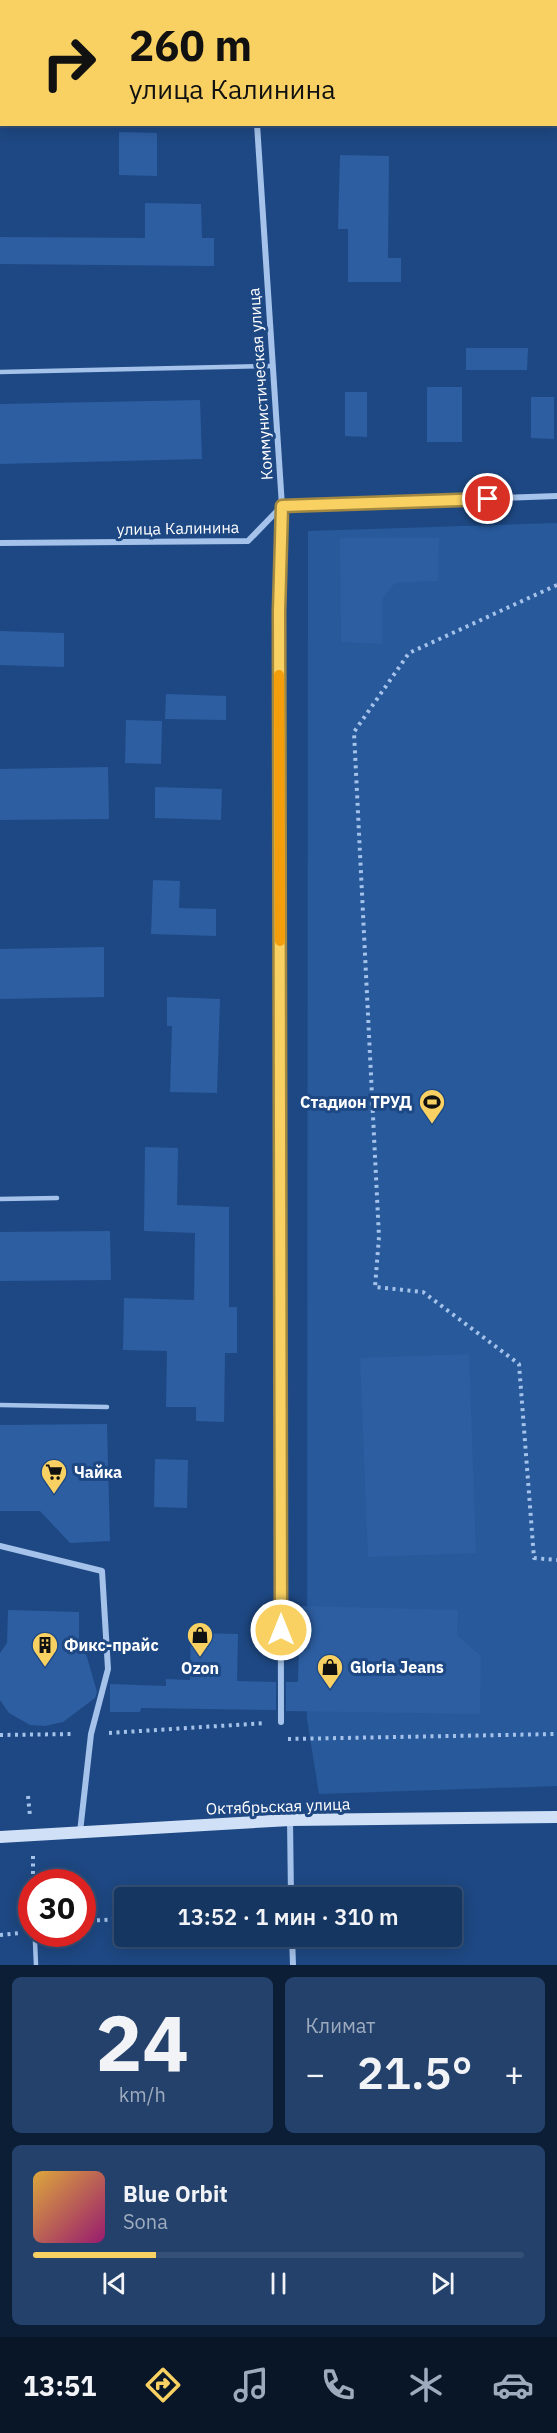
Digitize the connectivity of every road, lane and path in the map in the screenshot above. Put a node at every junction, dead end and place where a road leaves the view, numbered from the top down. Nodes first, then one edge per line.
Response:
1 (257, 126) edge
2 (272, 366) junction
3 (0, 372) edge
4 (557, 496) edge
5 (282, 506) junction
6 (0, 543) edge
7 (557, 585) edge
8 (57, 1198) dead end
9 (0, 1199) edge
10 (0, 1405) edge
11 (107, 1407) dead end
12 (0, 1546) edge
13 (557, 1560) edge
14 (281, 1722) junction
15 (91, 1734) junction
16 (557, 1734) edge
17 (0, 1735) edge
18 (557, 1817) edge
19 (290, 1820) junction
20 (80, 1832) junction
21 (0, 1837) edge
22 (291, 1887) edge
23 (114, 1919) edge
24 (96, 1920) edge
25 (18, 1933) edge
26 (0, 1935) edge
27 (35, 1947) edge
28 (292, 1947) edge
29 (36, 1965) edge
30 (293, 1965) edge

1 - 2 street, Коммунистическая улица
2 - 3 lane
2 - 5 street, Коммунистическая улица
4 - 5 street
5 - 6 street, улица Калинина
5 - 14 street, Коммунистическая улица
7 - 13 path
8 - 9 lane
10 - 11 lane
12 - 15 street
14 - 15 path
14 - 16 path
15 - 17 path
15 - 20 street
18 - 19 main road, Октябрьская улица
19 - 20 main road, Октябрьская улица
19 - 22 street
20 - 21 main road, Октябрьская улица
23 - 24 path
25 - 26 path
27 - 29 lane
28 - 30 street

